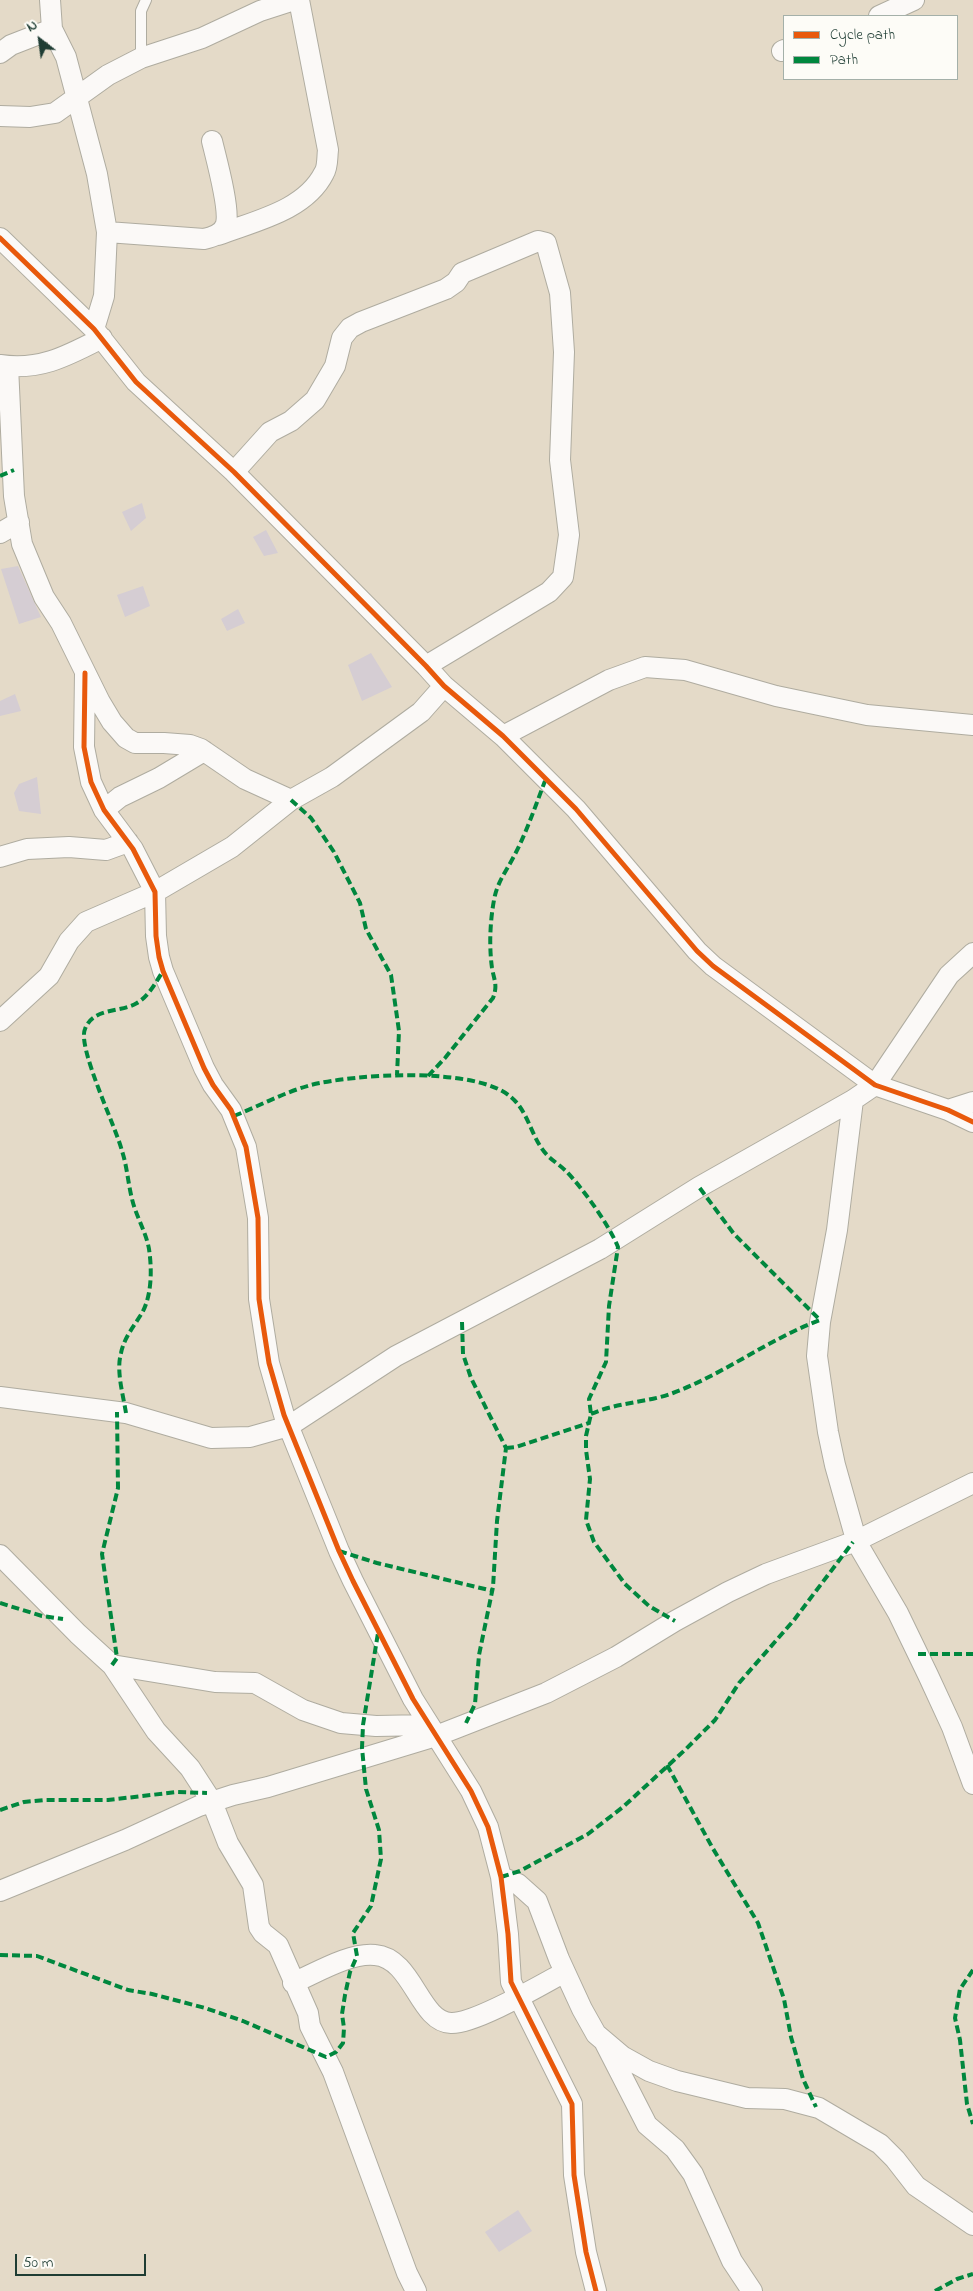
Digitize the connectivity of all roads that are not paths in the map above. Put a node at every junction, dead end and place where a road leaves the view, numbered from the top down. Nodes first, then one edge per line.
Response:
1 (50, 0) edge
2 (146, 0) edge
3 (294, 0) edge
4 (299, 0) edge
5 (914, 0) edge
6 (881, 15) edge
7 (52, 29) junction
8 (0, 53) edge
9 (141, 58) junction
10 (76, 100) junction
11 (0, 116) edge
12 (212, 141) dead end
13 (107, 232) junction
14 (218, 235) junction
15 (0, 238) edge
16 (98, 333) junction
17 (4, 366) edge
18 (234, 472) junction
19 (19, 522) junction
20 (0, 532) edge
21 (426, 666) junction
22 (85, 673) junction
23 (444, 686) junction
24 (973, 725) edge
25 (503, 736) junction
26 (204, 751) junction
27 (291, 800) junction
28 (104, 810) junction
29 (128, 842) junction
30 (0, 857) edge
31 (155, 892) junction
32 (973, 953) edge
33 (0, 1022) edge
34 (875, 1085) junction
35 (853, 1100) junction
36 (973, 1102) edge
37 (948, 1110) junction
38 (973, 1122) edge
39 (0, 1396) edge
40 (289, 1426) junction
41 (973, 1483) edge
42 (856, 1541) junction
43 (0, 1555) edge
44 (112, 1664) junction
45 (432, 1730) junction
46 (973, 1784) edge
47 (212, 1802) junction
48 (501, 1877) junction
49 (0, 1891) edge
50 (565, 1972) junction
51 (294, 1983) junction
52 (518, 1996) junction
53 (603, 2039) junction
54 (973, 2225) edge
55 (416, 2291) edge
56 (596, 2291) edge
57 (752, 2291) edge

1 - 7 street
2 - 9 lane
3 - 9 street
4 - 14 street
5 - 6 street
7 - 8 street
7 - 10 street
9 - 10 street
10 - 11 street
10 - 13 street
12 - 14 street
13 - 14 street
13 - 16 street
15 - 16 street
16 - 17 street
16 - 18 street
17 - 19 street
18 - 21 street
18 - 21 street
19 - 20 street
19 - 22 street
21 - 23 street
22 - 26 street
22 - 28 street
23 - 25 street
23 - 27 street
24 - 25 street
25 - 34 street
26 - 27 street
26 - 28 street
27 - 31 street
28 - 29 street
29 - 30 street
29 - 31 street
31 - 33 street
31 - 40 street
32 - 34 street
34 - 35 street
34 - 37 street
35 - 40 street
35 - 42 street
36 - 37 street
37 - 38 street
39 - 40 street
40 - 45 street
41 - 42 street
42 - 45 street
42 - 46 street
43 - 44 street
44 - 45 street
44 - 47 street
45 - 47 street
45 - 48 street
47 - 49 street
47 - 51 street
48 - 50 street
48 - 52 street
50 - 52 street
50 - 53 street
51 - 52 street
51 - 55 street
52 - 56 street
53 - 54 street
53 - 57 street

